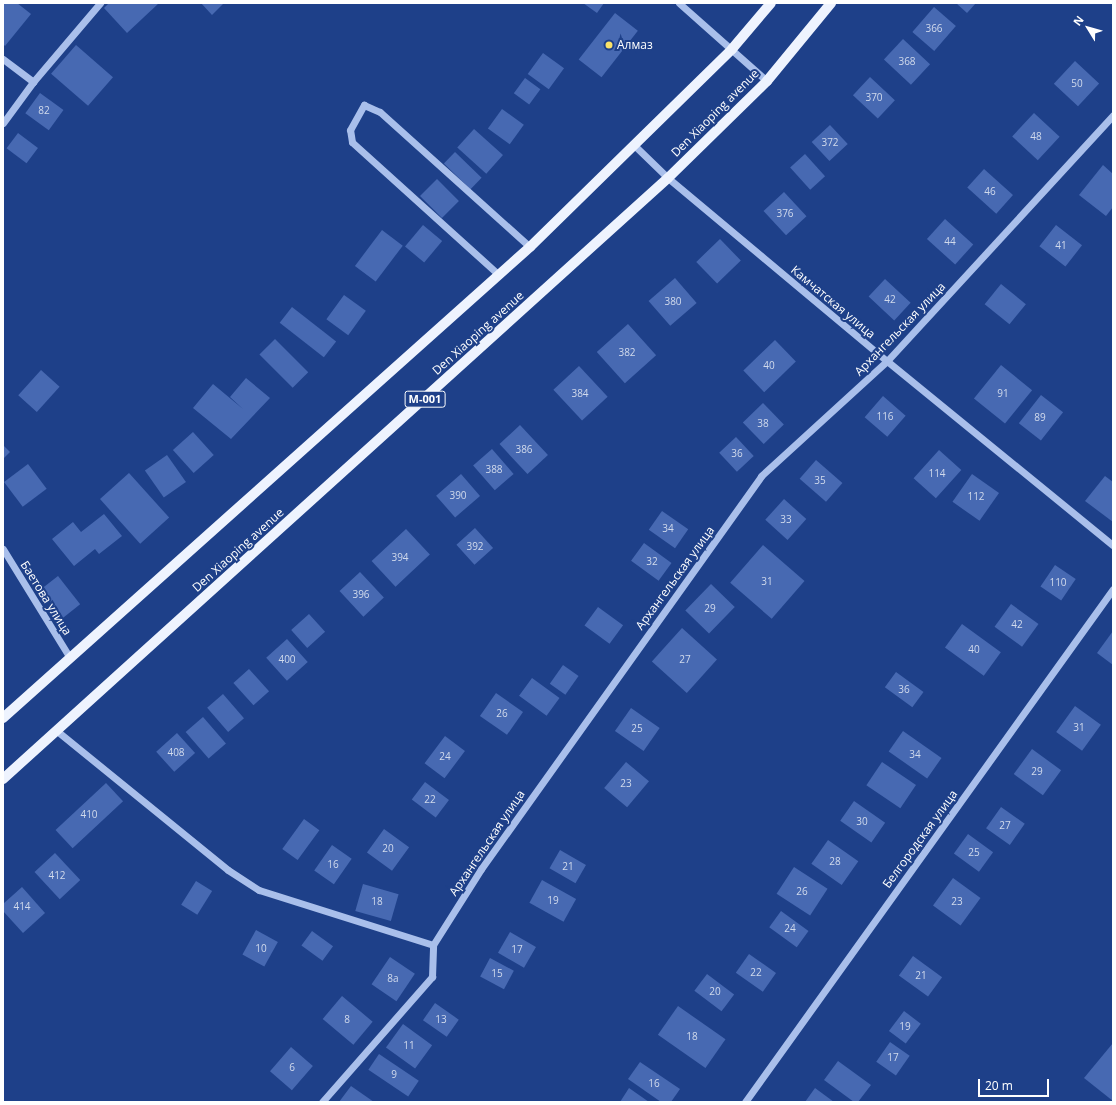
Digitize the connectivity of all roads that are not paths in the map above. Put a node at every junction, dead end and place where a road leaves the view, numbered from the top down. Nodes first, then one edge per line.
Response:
1 (100, 3) edge
2 (771, 3) edge
3 (831, 3) edge
4 (682, 4) edge
5 (732, 49) junction
6 (3, 59) edge
7 (767, 81) junction
8 (33, 82) junction
9 (1113, 115) edge
10 (3, 123) edge
11 (636, 146) junction
12 (668, 178) junction
13 (530, 247) junction
14 (499, 275) junction
15 (887, 361) junction
16 (1113, 545) edge
17 (3, 549) edge
18 (1113, 589) edge
19 (70, 658) junction
20 (3, 718) edge
21 (57, 731) junction
22 (3, 779) edge
23 (433, 945) junction
24 (322, 1102) edge
25 (745, 1102) edge

1 - 8 street
2 - 5 main road
3 - 7 main road, Den Xiaoping avenue / M-001
4 - 5 street
5 - 7 street
5 - 11 main road
6 - 8 street
7 - 12 main road, Den Xiaoping avenue / M-001
8 - 10 street
9 - 15 street, Архангельская улица
11 - 12 street, Камчатская улица
11 - 13 main road
12 - 15 street, Камчатская улица
12 - 21 main road, Den Xiaoping avenue / M-001
13 - 14 main road
13 - 14 street
14 - 19 main road
15 - 16 street, Камчатская улица
15 - 23 street, Архангельская улица
17 - 19 street, Баетова улица
18 - 25 street, Белгородская улица
19 - 20 main road
21 - 22 main road, Den Xiaoping avenue / M-001
21 - 23 street
23 - 24 street

